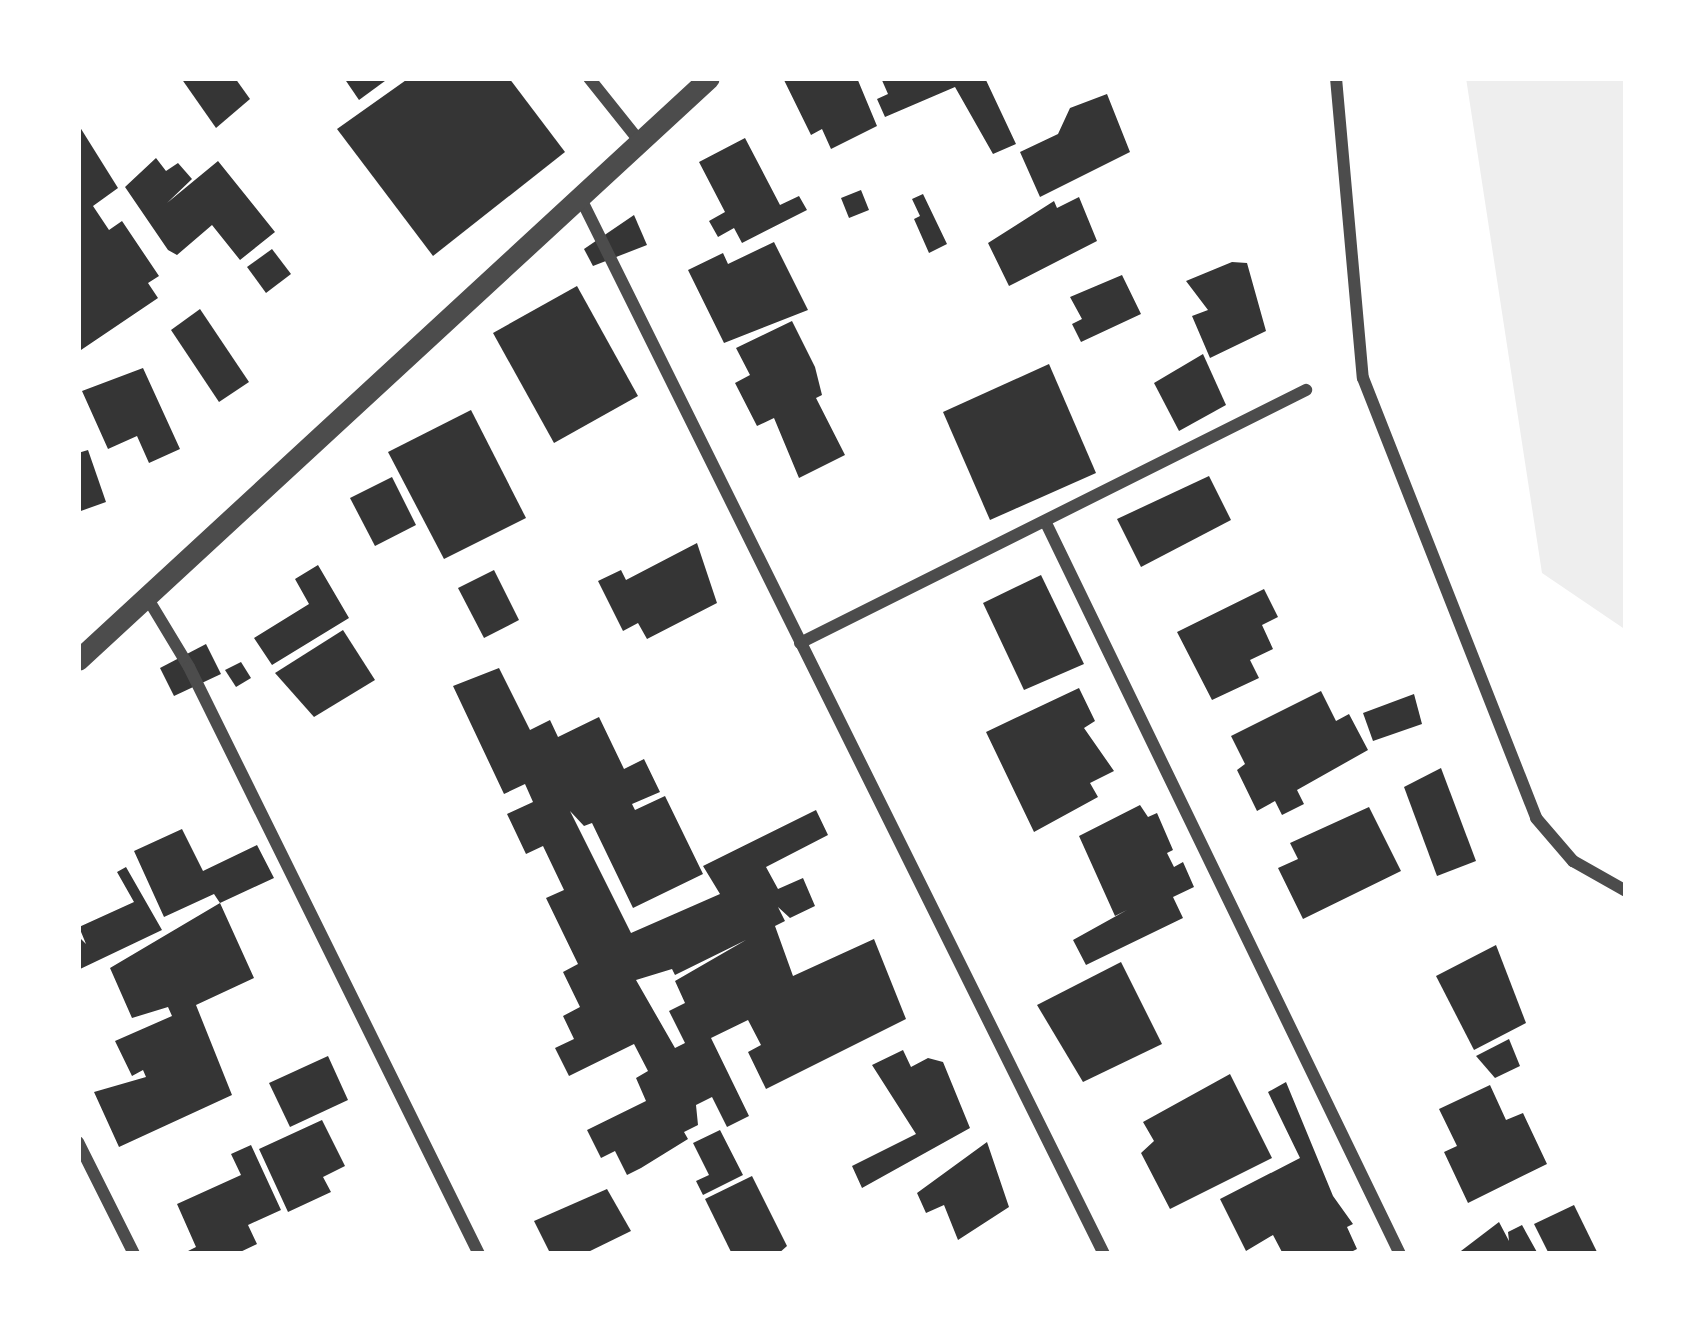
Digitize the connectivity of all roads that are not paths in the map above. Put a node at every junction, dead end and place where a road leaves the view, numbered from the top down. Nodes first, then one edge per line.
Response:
1 (590, 78) edge
2 (709, 78) edge
3 (1336, 78) edge
4 (640, 142) junction
5 (580, 196) junction
6 (1306, 390) dead end
7 (1046, 523) junction
8 (148, 599) junction
9 (800, 644) junction
10 (78, 660) edge
11 (1626, 891) edge
12 (78, 1142) edge
13 (134, 1254) edge
14 (479, 1254) edge
15 (1104, 1254) edge
16 (1400, 1254) edge

1 - 4 street
2 - 4 street
3 - 11 street
4 - 5 street
5 - 8 street
5 - 9 street
6 - 7 street
7 - 9 street
7 - 16 street
8 - 10 street
8 - 14 street
9 - 15 street
12 - 13 street

